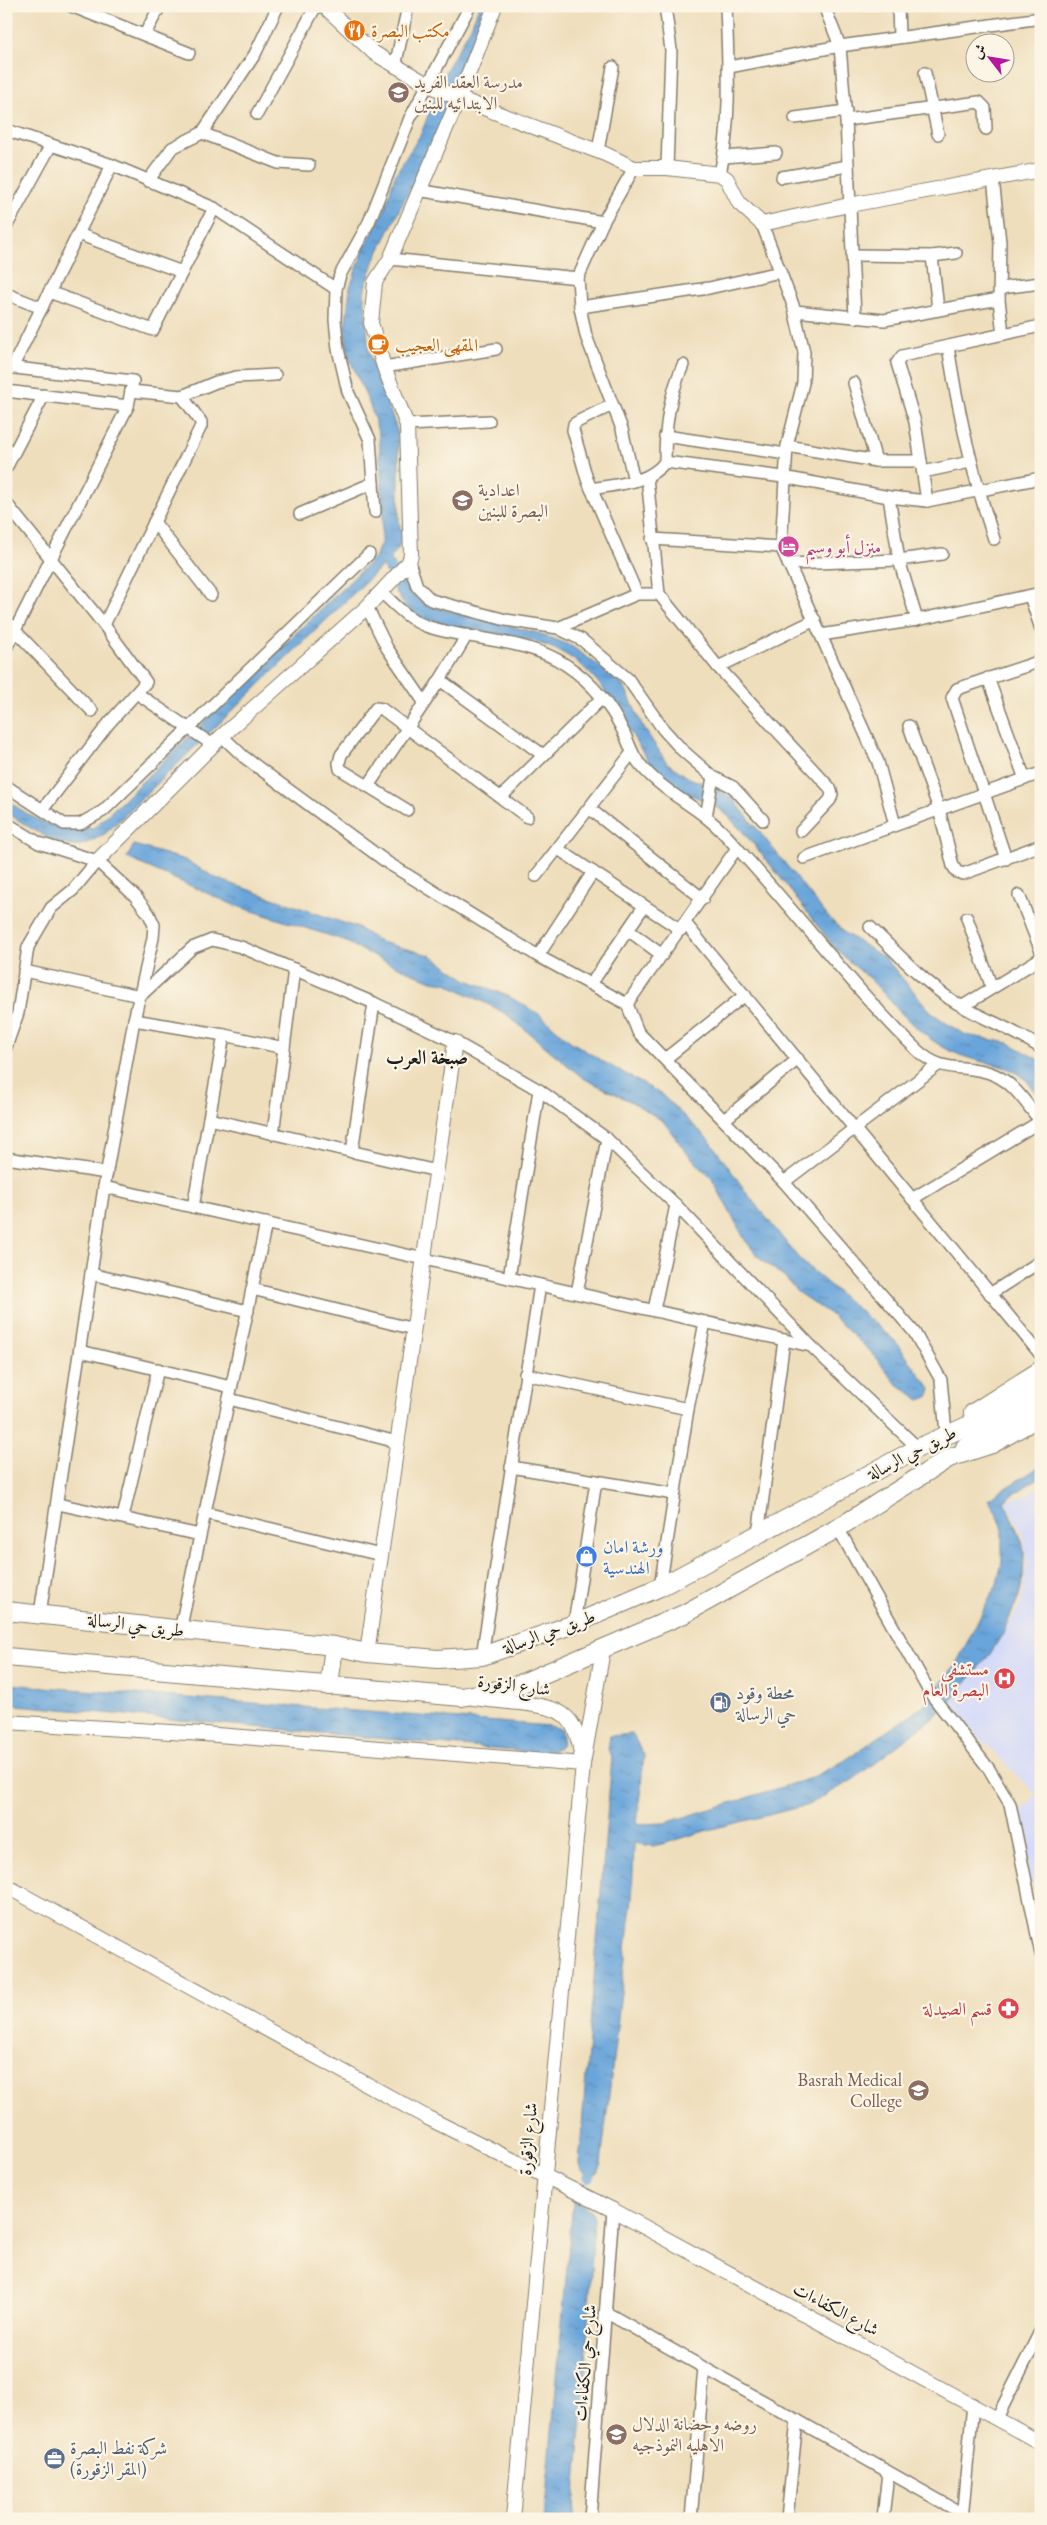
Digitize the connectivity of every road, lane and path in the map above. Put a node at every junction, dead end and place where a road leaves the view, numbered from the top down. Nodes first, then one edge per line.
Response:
1 (72, 6) edge
2 (160, 6) edge
3 (278, 6) edge
4 (316, 6) edge
5 (324, 6) edge
6 (408, 6) edge
7 (470, 6) edge
8 (494, 6) edge
9 (665, 6) edge
10 (726, 6) edge
11 (824, 6) edge
12 (898, 6) edge
13 (1041, 18) edge
14 (145, 34) junction
15 (899, 37) junction
16 (840, 46) junction
17 (189, 54) dead end
18 (395, 67) junction
19 (613, 67) dead end
20 (729, 67) junction
21 (925, 72) dead end
22 (428, 85) junction
23 (457, 98) junction
24 (934, 108) junction
25 (257, 114) dead end
26 (846, 116) junction
27 (796, 118) dead end
28 (986, 128) dead end
29 (6, 130) edge
30 (202, 133) junction
31 (938, 134) dead end
32 (51, 145) junction
33 (598, 151) junction
34 (776, 152) dead end
35 (724, 157) junction
36 (112, 165) junction
37 (309, 165) dead end
38 (848, 166) junction
39 (634, 168) junction
40 (667, 168) junction
41 (1041, 170) edge
42 (720, 174) junction
43 (782, 177) dead end
44 (993, 179) junction
45 (148, 181) junction
46 (418, 190) junction
47 (849, 205) junction
48 (214, 208) junction
49 (603, 222) junction
50 (762, 224) junction
51 (6, 227) edge
52 (78, 234) junction
53 (956, 253) dead end
54 (853, 254) junction
55 (932, 256) junction
56 (390, 259) junction
57 (182, 272) junction
58 (780, 272) junction
59 (578, 278) junction
60 (1041, 283) edge
61 (336, 290) junction
62 (49, 292) junction
63 (6, 294) edge
64 (1000, 294) junction
65 (580, 307) junction
66 (42, 308) junction
67 (938, 309) junction
68 (795, 311) junction
69 (855, 317) junction
70 (1041, 326) edge
71 (1003, 334) junction
72 (948, 347) junction
73 (496, 349) dead end
74 (683, 365) dead end
75 (9, 367) edge
76 (384, 367) junction
77 (275, 375) dead end
78 (854, 383) dead end
79 (132, 386) junction
80 (6, 391) edge
81 (44, 395) junction
82 (182, 396) junction
83 (612, 405) junction
84 (128, 406) junction
85 (490, 421) dead end
86 (408, 425) junction
87 (665, 436) junction
88 (786, 450) junction
89 (876, 461) junction
90 (665, 462) junction
91 (970, 462) junction
92 (922, 467) junction
93 (6, 468) edge
94 (647, 477) junction
95 (783, 477) junction
96 (1041, 478) edge
97 (634, 480) junction
98 (373, 483) junction
99 (591, 489) junction
100 (978, 491) junction
101 (889, 496) junction
102 (928, 501) junction
103 (6, 503) edge
104 (375, 512) dead end
105 (300, 514) dead end
106 (154, 522) junction
107 (652, 539) junction
108 (994, 539) dead end
109 (781, 547) junction
110 (368, 554) dead end
111 (942, 554) dead end
112 (50, 560) junction
113 (899, 560) junction
114 (788, 564) junction
115 (406, 565) junction
116 (385, 587) junction
117 (638, 594) junction
118 (658, 594) junction
119 (1035, 594) edge
120 (211, 595) dead end
121 (367, 607) junction
122 (815, 620) junction
123 (917, 620) junction
124 (6, 621) edge
125 (104, 625) junction
126 (558, 628) junction
127 (1041, 630) edge
128 (15, 632) junction
129 (467, 635) junction
130 (821, 636) junction
131 (6, 648) edge
132 (1041, 662) edge
133 (718, 667) junction
134 (988, 678) junction
135 (440, 680) junction
136 (138, 694) junction
137 (602, 698) junction
138 (424, 702) junction
139 (92, 711) dead end
140 (909, 726) dead end
141 (189, 727) junction
142 (407, 727) junction
143 (215, 741) junction
144 (631, 754) junction
145 (543, 755) junction
146 (1041, 773) edge
147 (1024, 778) junction
148 (713, 781) junction
149 (6, 786) edge
150 (368, 786) junction
151 (984, 793) junction
152 (501, 797) junction
153 (42, 808) junction
154 (590, 809) junction
155 (939, 809) junction
156 (407, 810) dead end
157 (708, 813) junction
158 (527, 816) dead end
159 (763, 820) dead end
160 (6, 823) edge
161 (895, 825) junction
162 (801, 831) dead end
163 (1041, 846) edge
164 (738, 848) junction
165 (558, 849) junction
166 (804, 858) dead end
167 (1006, 859) junction
168 (97, 861) junction
169 (593, 872) junction
170 (536, 876) dead end
171 (1019, 895) dead end
172 (702, 899) junction
173 (644, 906) junction
174 (967, 918) dead end
175 (683, 926) junction
176 (870, 927) dead end
177 (628, 930) junction
178 (1041, 951) edge
179 (662, 955) junction
180 (538, 956) junction
181 (1041, 958) edge
182 (294, 969) junction
183 (24, 971) junction
184 (591, 984) junction
185 (992, 988) junction
186 (745, 995) junction
187 (140, 996) junction
188 (374, 1002) junction
189 (627, 1004) junction
190 (963, 1006) junction
191 (134, 1020) junction
192 (224, 1035) junction
193 (455, 1042) junction
194 (6, 1048) edge
195 (284, 1048) junction
196 (1041, 1048) edge
197 (664, 1059) junction
198 (798, 1059) junction
199 (938, 1066) junction
200 (539, 1090) junction
201 (209, 1119) junction
202 (724, 1120) junction
203 (1041, 1122) edge
204 (855, 1129) junction
205 (273, 1134) junction
206 (607, 1139) junction
207 (352, 1152) junction
208 (6, 1158) edge
209 (437, 1171) junction
210 (107, 1173) junction
211 (784, 1182) junction
212 (104, 1187) junction
213 (912, 1199) junction
214 (676, 1205) junction
215 (193, 1207) junction
216 (266, 1223) junction
217 (424, 1259) junction
218 (1041, 1261) edge
219 (91, 1274) junction
220 (509, 1278) junction
221 (540, 1285) junction
222 (252, 1289) junction
223 (578, 1293) junction
224 (990, 1294) junction
225 (654, 1310) junction
226 (248, 1311) junction
227 (704, 1322) junction
228 (414, 1329) junction
229 (784, 1340) junction
230 (811, 1346) junction
231 (80, 1351) junction
232 (1041, 1355) edge
233 (158, 1369) junction
234 (1041, 1370) edge
235 (525, 1374) junction
236 (1041, 1386) edge
237 (232, 1387) junction
238 (229, 1399) junction
239 (1041, 1401) edge
240 (688, 1409) junction
241 (1041, 1416) edge
242 (946, 1434) junction
243 (397, 1442) junction
244 (918, 1448) junction
245 (949, 1458) junction
246 (511, 1467) junction
247 (596, 1481) junction
248 (674, 1494) junction
249 (58, 1504) junction
250 (204, 1513) junction
251 (123, 1517) junction
252 (838, 1528) junction
253 (200, 1535) junction
254 (758, 1535) junction
255 (381, 1555) junction
256 (660, 1587) junction
257 (6, 1611) edge
258 (40, 1614) junction
259 (574, 1624) junction
260 (180, 1631) junction
261 (334, 1646) junction
262 (603, 1650) junction
263 (367, 1653) junction
264 (482, 1656) junction
265 (6, 1658) edge
266 (329, 1686) junction
267 (462, 1697) junction
268 (6, 1722) edge
269 (583, 1764) junction
270 (6, 1886) edge
271 (1041, 1954) edge
272 (544, 2176) junction
273 (613, 2210) junction
274 (607, 2313) junction
275 (1041, 2330) edge
276 (704, 2368) junction
277 (973, 2404) junction
278 (997, 2418) junction
279 (797, 2420) junction
280 (1041, 2443) edge
281 (888, 2472) junction
282 (963, 2516) edge
283 (513, 2519) edge
284 (590, 2519) edge
285 (691, 2519) edge
286 (787, 2519) edge
287 (884, 2519) edge

1 - 14 street
2 - 14 street
3 - 30 street
4 - 25 street
5 - 18 street
6 - 18 street
7 - 22 street
8 - 23 street
9 - 40 street
10 - 20 street
11 - 16 street
12 - 15 street
13 - 15 street
14 - 17 street
15 - 16 street
16 - 20 street
16 - 26 street
18 - 22 street
19 - 33 street
20 - 35 street
21 - 24 street
22 - 23 street
22 - 61 street
23 - 33 street
23 - 46 street
24 - 26 street
24 - 28 street
24 - 31 street
26 - 27 street
26 - 38 street
29 - 32 street
30 - 37 street
30 - 45 street
32 - 36 street
32 - 51 street
33 - 39 street
34 - 35 street
35 - 42 street
36 - 45 street
36 - 52 street
38 - 43 street
38 - 47 street
39 - 40 street
39 - 49 street
40 - 42 street
41 - 44 street
42 - 50 street
44 - 47 street
44 - 64 street
45 - 48 street
46 - 49 street
46 - 56 street
47 - 50 street
47 - 54 street
48 - 57 street
48 - 61 street
49 - 59 street
50 - 58 street
52 - 57 street
52 - 62 street
53 - 55 street
54 - 55 street
54 - 69 street
55 - 67 street
56 - 59 street
56 - 76 street
57 - 62 street
58 - 65 street
58 - 68 street
59 - 65 street
60 - 64 street
61 - 98 street
62 - 66 street
63 - 66 street
64 - 67 street
64 - 71 street
65 - 83 street
66 - 75 street
67 - 69 street
68 - 69 street
68 - 88 street
70 - 71 street
71 - 72 street
72 - 91 street
72 - 92 street
73 - 76 street
74 - 87 street
75 - 79 street
76 - 86 street
77 - 82 street
78 - 89 street
79 - 82 street
79 - 84 street
80 - 81 street
81 - 84 street
81 - 93 street
82 - 106 street
83 - 97 street
83 - 99 street
84 - 112 street
85 - 86 street
86 - 115 street
87 - 88 street
87 - 90 street
88 - 89 street
88 - 95 street
89 - 92 street
90 - 94 street
90 - 95 street
91 - 92 street
91 - 100 street
92 - 102 street
94 - 97 street
94 - 107 street
95 - 101 street
95 - 109 street
96 - 100 street
97 - 99 street
98 - 104 street
98 - 105 street
99 - 117 street
100 - 102 street
100 - 108 street
101 - 102 street
101 - 113 street
103 - 112 street
106 - 120 street
106 - 125 street
107 - 109 street
107 - 118 street
109 - 114 street
110 - 141 street
111 - 113 street
112 - 125 street
112 - 128 street
113 - 114 street
113 - 123 street
114 - 122 street
115 - 116 street
115 - 126 street
116 - 121 street
116 - 129 street
117 - 118 street
117 - 126 street
118 - 133 street
119 - 123 street
119 - 127 street
121 - 138 street
121 - 143 street
122 - 130 street
122 - 133 street
123 - 130 street
124 - 128 street
125 - 136 street
126 - 148 street
128 - 131 street
128 - 139 street
129 - 135 street
129 - 137 street
130 - 161 street
132 - 134 street
133 - 162 street
134 - 147 street
134 - 151 street
135 - 138 street
135 - 145 street
136 - 141 street
136 - 153 street
137 - 144 street
137 - 145 street
138 - 142 street
140 - 155 street
141 - 143 street
141 - 153 street
142 - 150 street
142 - 150 street
142 - 152 street
143 - 168 street
143 - 180 street
144 - 154 street
144 - 157 street
145 - 152 street
146 - 147 street
147 - 151 street
148 - 157 street
148 - 159 street
149 - 153 street
150 - 156 street
151 - 155 street
151 - 167 street
152 - 158 street
154 - 165 street
154 - 172 street
155 - 161 street
155 - 167 street
157 - 164 street
160 - 168 street
161 - 166 street
163 - 167 street
164 - 172 street
164 - 199 street
165 - 169 street
165 - 170 street
168 - 183 street
168 - 187 street
169 - 173 street
169 - 180 street
171 - 178 street
172 - 175 street
173 - 175 street
173 - 177 street
174 - 185 street
175 - 179 street
175 - 186 street
176 - 190 street
177 - 179 street
177 - 184 street
179 - 189 street
180 - 184 street
181 - 185 street
182 - 187 street
182 - 188 street
182 - 195 street
183 - 187 street
183 - 194 street
184 - 189 street
185 - 190 street
186 - 197 street
186 - 198 street
187 - 191 street
188 - 193 street
188 - 207 street
189 - 197 street
190 - 196 street
191 - 192 street
191 - 210 street
192 - 195 street
192 - 201 street
193 - 200 street
193 - 209 street
195 - 205 street
197 - 202 street
198 - 202 street
198 - 204 street
199 - 203 street
199 - 204 street
200 - 206 street
200 - 220 street
201 - 205 street
201 - 215 street
202 - 211 street
203 - 213 street
204 - 211 street
204 - 213 street
205 - 207 street
206 - 214 street
206 - 223 street
207 - 209 street
208 - 210 street
209 - 217 street
210 - 212 street
211 - 242 street
212 - 215 street
212 - 219 street
213 - 224 street
214 - 225 street
214 - 230 street
215 - 216 street
216 - 217 street
216 - 222 street
217 - 220 street
217 - 228 street
218 - 224 street
219 - 226 street
219 - 231 street
220 - 221 street
221 - 223 street
221 - 235 street
222 - 226 street
222 - 228 street
223 - 225 street
224 - 232 street
225 - 227 street
226 - 237 street
227 - 229 street
227 - 240 street
228 - 243 street
229 - 230 street
229 - 254 street
230 - 244 street
231 - 233 street
231 - 249 street
233 - 237 street
233 - 251 street
234 - 242 main road
235 - 240 street
235 - 246 street
236 - 242 main road, طريق حي الرسالة
237 - 238 street
238 - 243 street
238 - 250 street
239 - 245 main road, طريق حي الرسالة
240 - 248 street
241 - 245 main road, طريق حي الرسالة
242 - 244 main road, طريق حي الرسالة
243 - 255 street
244 - 254 main road, طريق حي الرسالة
245 - 252 main road, طريق حي الرسالة
246 - 247 street
246 - 264 street
247 - 248 street
247 - 259 street
248 - 256 street
249 - 251 street
249 - 258 street
250 - 253 street
250 - 255 street
251 - 253 street
252 - 262 main road, طريق حي الرسالة
252 - 271 street
253 - 260 street
254 - 256 main road, طريق حي الرسالة
255 - 263 street
256 - 259 main road, طريق حي الرسالة
257 - 258 main road, طريق حي الرسالة
258 - 260 main road, طريق حي الرسالة
259 - 264 main road, طريق حي الرسالة
260 - 261 main road, طريق حي الرسالة
261 - 263 main road, طريق حي الرسالة
261 - 266 main road
262 - 267 main road, طريق حي الرسالة
262 - 269 street, شارع الزقورة
263 - 264 main road, طريق حي الرسالة
265 - 266 main road, طريق حي الرسالة
266 - 267 main road, طريق حي الرسالة
267 - 269 street, شارع الزقورة
268 - 269 street
269 - 272 street, شارع الزقورة
270 - 272 street, شارع الكفاءات
272 - 273 street, شارع الكفاءات
272 - 283 street, شارع الزقورة
273 - 274 street, شارع حي الكفاءات
273 - 277 street, شارع الكفاءات
274 - 276 street
274 - 284 street, شارع حي الكفاءات
275 - 278 street
276 - 279 street
276 - 285 street
277 - 278 street, شارع الكفاءات
277 - 282 street
278 - 280 street, شارع الكفاءات
279 - 281 street
279 - 286 street
281 - 282 street
281 - 287 street

